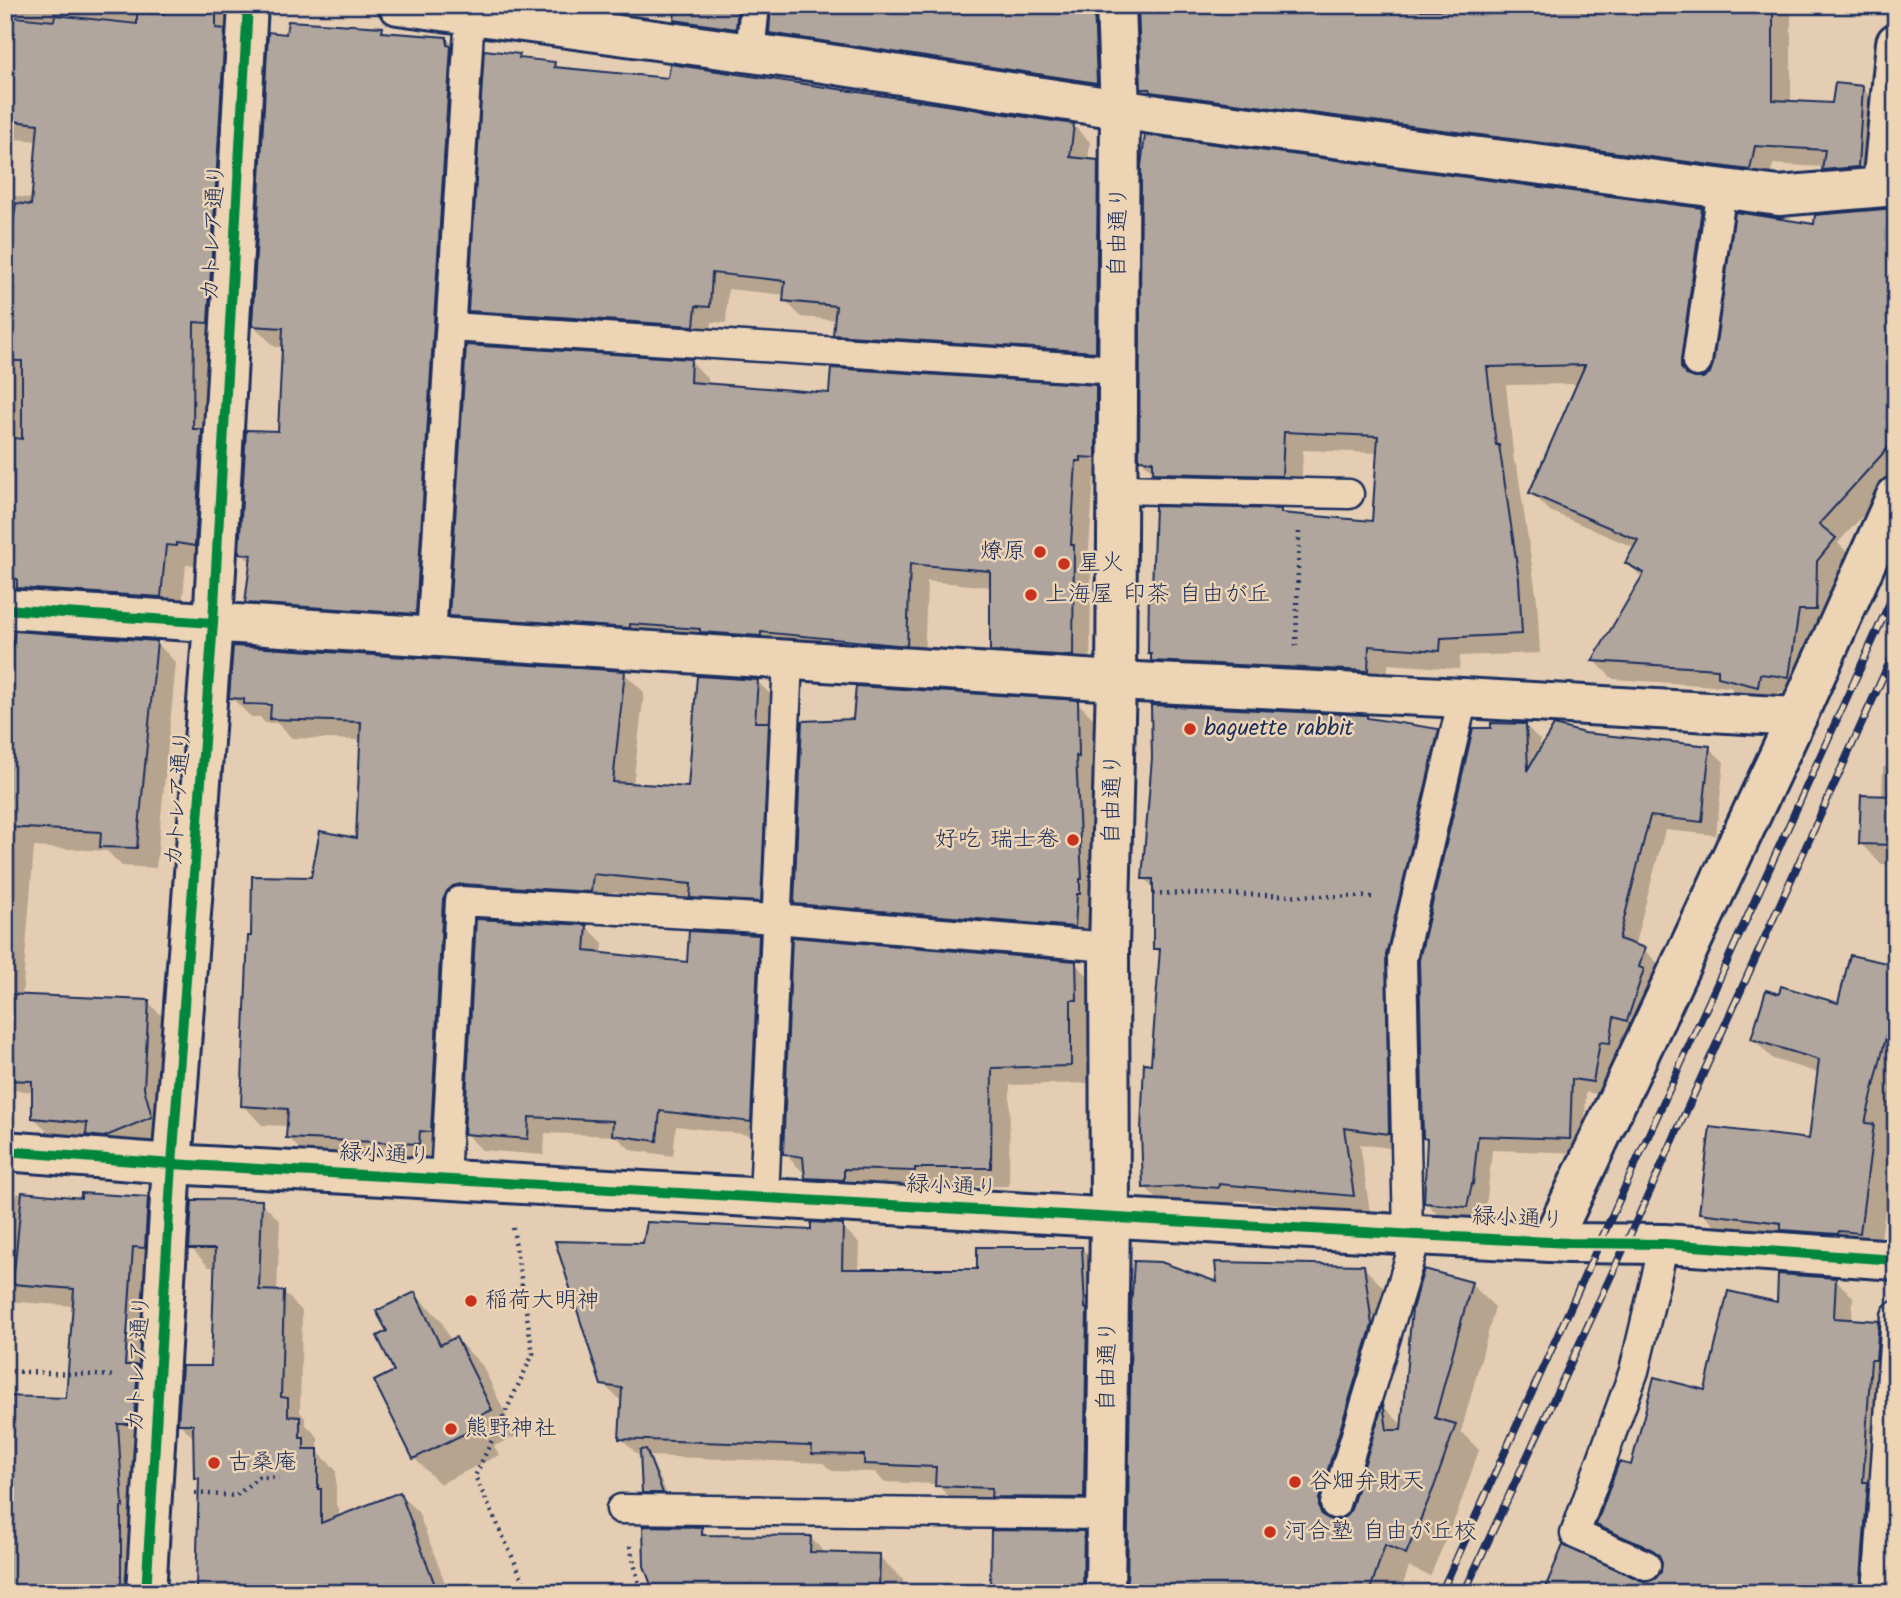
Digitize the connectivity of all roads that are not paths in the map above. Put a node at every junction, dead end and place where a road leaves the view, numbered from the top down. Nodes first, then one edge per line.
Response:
1 (248, 5) edge
2 (398, 5) edge
3 (755, 5) edge
4 (1116, 5) edge
5 (470, 15) junction
6 (1896, 43) edge
7 (750, 52) junction
8 (1120, 110) junction
9 (1889, 186) edge
10 (1722, 189) junction
11 (451, 327) junction
12 (1698, 362) dead end
13 (1118, 370) junction
14 (1117, 489) junction
15 (1349, 494) dead end
16 (1896, 496) edge
17 (5, 609) edge
18 (213, 623) junction
19 (431, 637) junction
20 (788, 660) junction
21 (1116, 681) junction
22 (1464, 698) junction
23 (1797, 717) junction
24 (775, 919) junction
25 (1109, 947) junction
26 (5, 1151) edge
27 (172, 1164) junction
28 (445, 1179) junction
29 (764, 1197) junction
30 (1110, 1218) junction
31 (1413, 1235) junction
32 (1551, 1242) junction
33 (1664, 1244) junction
34 (1896, 1260) edge
35 (1896, 1316) edge
36 (1335, 1504) dead end
37 (621, 1509) dead end
38 (1106, 1515) junction
39 (1646, 1565) dead end
40 (146, 1593) edge
41 (1105, 1593) edge
42 (1877, 1593) edge

1 - 18 street, カトレア通り
2 - 5 street
3 - 7 lane
4 - 8 street, 自由通り
5 - 7 street
5 - 11 lane
6 - 9 street
7 - 8 street
8 - 10 street
8 - 13 street, 自由通り
9 - 10 street
10 - 12 lane
11 - 13 lane
11 - 19 lane
13 - 14 street, 自由通り
14 - 15 lane
14 - 21 street, 自由通り
16 - 23 street
17 - 18 street
18 - 19 street
18 - 27 street, カトレア通り
19 - 20 street
20 - 21 street
20 - 24 lane
21 - 22 street
21 - 25 street, 自由通り
22 - 23 street
22 - 31 lane
23 - 32 street
24 - 25 lane
24 - 28 lane
24 - 29 lane
25 - 30 street, 自由通り
26 - 27 street, 緑小通り
27 - 28 street, 緑小通り
27 - 40 street, カトレア通り
28 - 29 street, 緑小通り
29 - 30 street, 緑小通り
30 - 31 street, 緑小通り
30 - 38 street, 自由通り
31 - 32 street, 緑小通り
31 - 36 lane
32 - 33 street, 緑小通り
33 - 34 street, 緑小通り
33 - 39 lane
35 - 42 lane
37 - 38 lane
38 - 41 street, 自由通り

